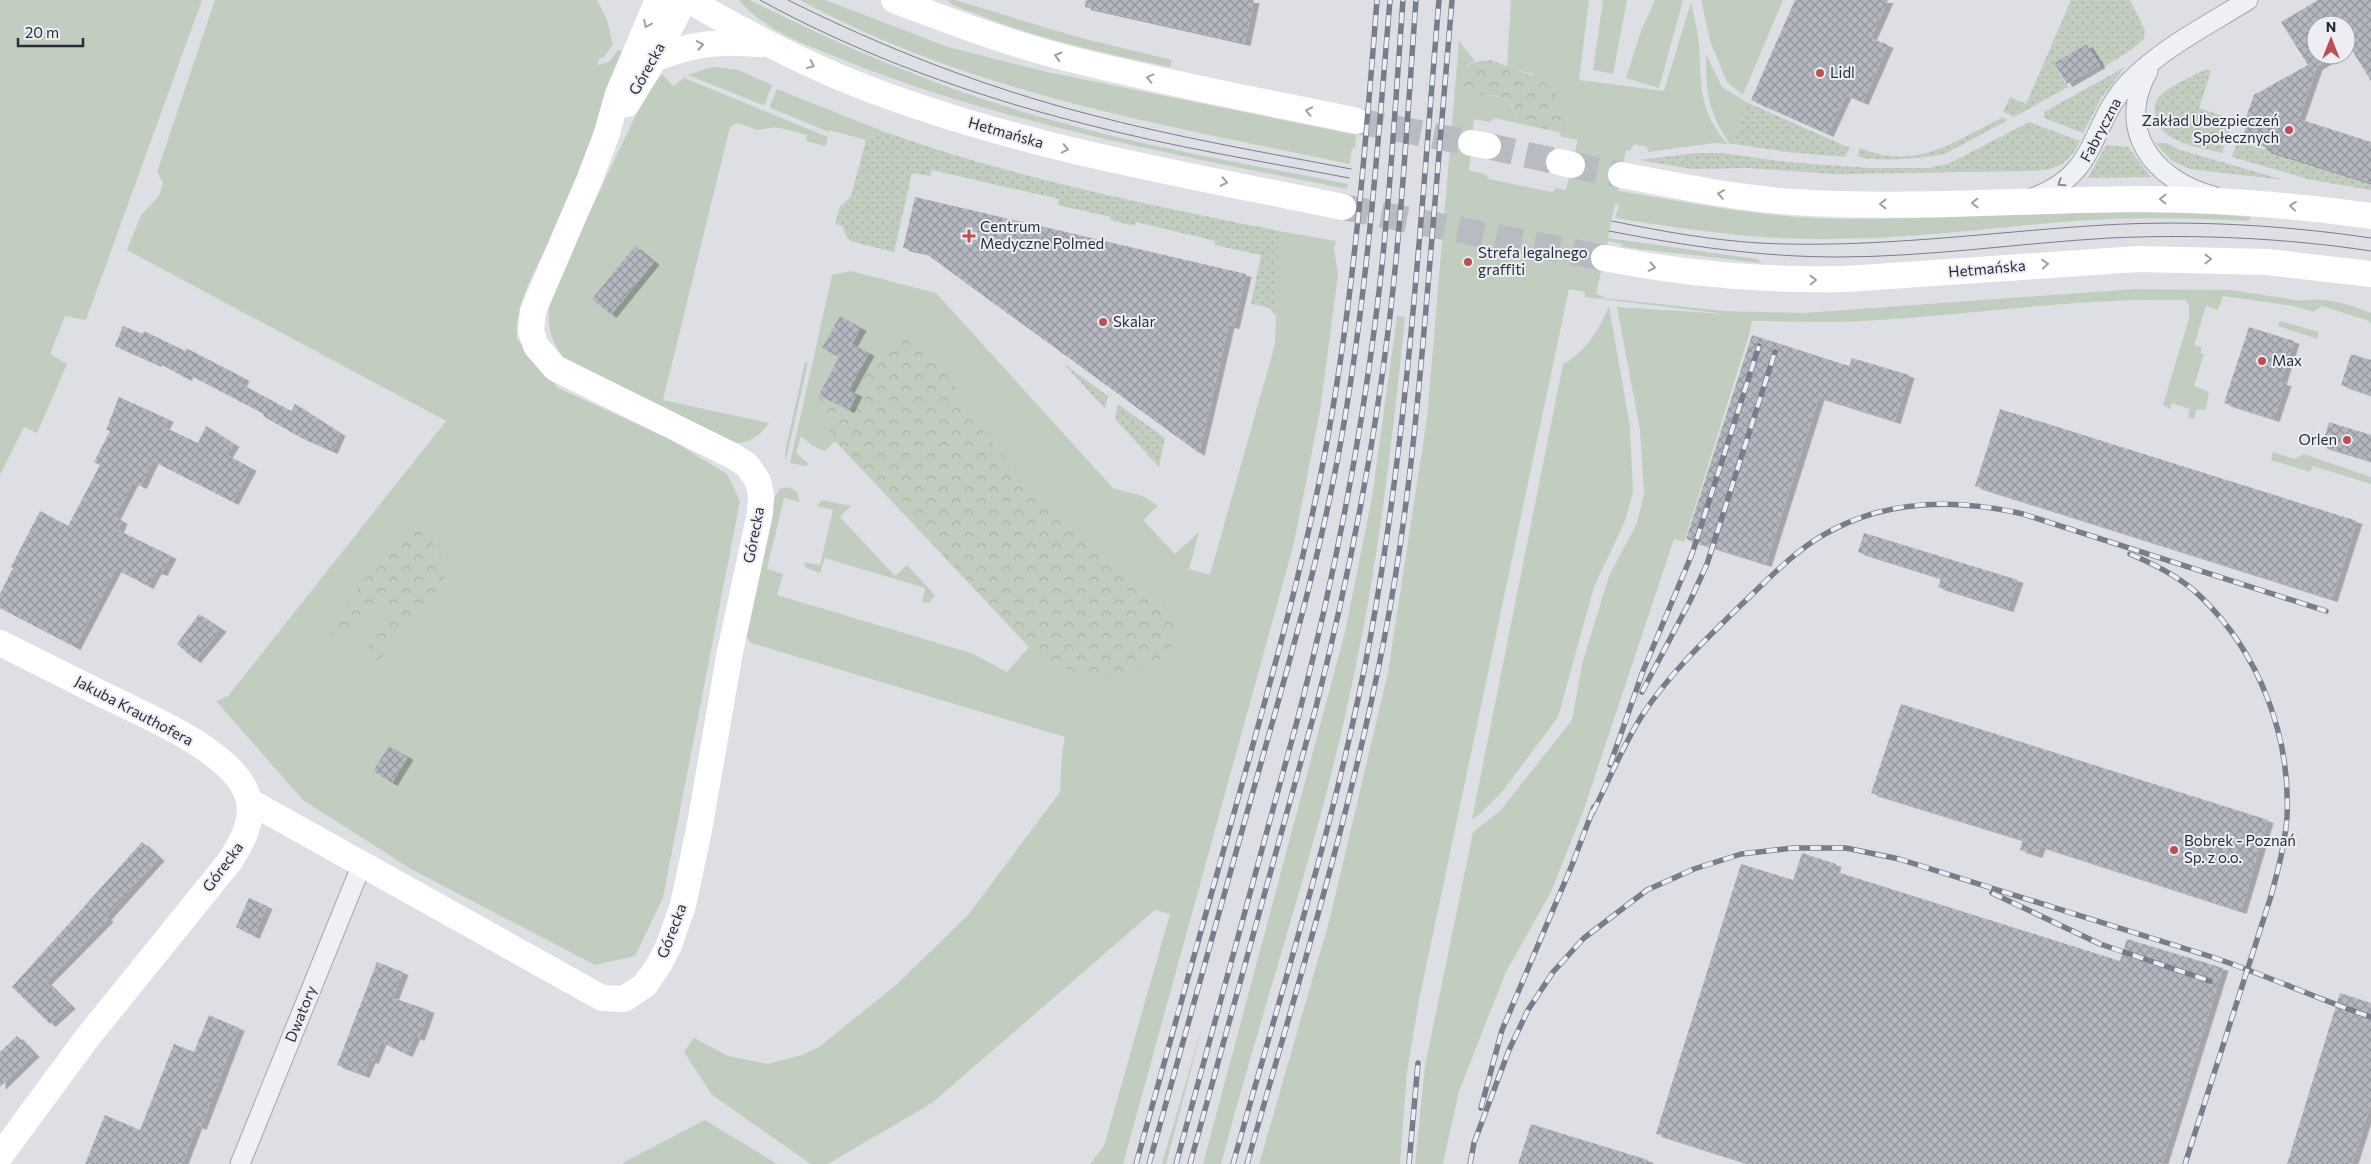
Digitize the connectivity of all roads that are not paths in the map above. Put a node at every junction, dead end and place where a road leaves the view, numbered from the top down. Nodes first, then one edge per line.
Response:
1 (658, 0) edge
2 (686, 0) edge
3 (894, 0) edge
4 (2248, 0) edge
5 (767, 44) junction
6 (654, 60) junction
7 (2152, 63) junction
8 (1357, 121) tunnel mouth
9 (606, 136) junction
10 (1621, 175) tunnel mouth
11 (2018, 202) junction
12 (2246, 202) junction
13 (1343, 207) tunnel mouth
14 (2371, 216) edge
15 (1604, 258) tunnel mouth
16 (2371, 274) edge
17 (0, 643) edge
18 (249, 801) junction
19 (362, 864) junction
20 (0, 1156) edge
21 (240, 1164) edge

1 -> 9 main road, Górecka
2 - 5 main road, Hetmańska
2 - 6 main road, Górecka
8 -> 3 main road
4 - 7 street, Fabryczna
6 -> 5 main road
5 -> 13 main road, Hetmańska
6 - 9 main road, Górecka
7 -> 11 street, Fabryczna
7 - 12 street, Fabryczna
9 - 19 main road, Górecka
11 -> 10 main road
12 -> 11 main road
14 -> 12 main road
15 -> 16 main road, Hetmańska
17 - 18 main road, Jakuba Krauthofera
18 - 19 main road, Górecka
18 - 20 main road, Górecka
19 - 21 street, Dwatory

